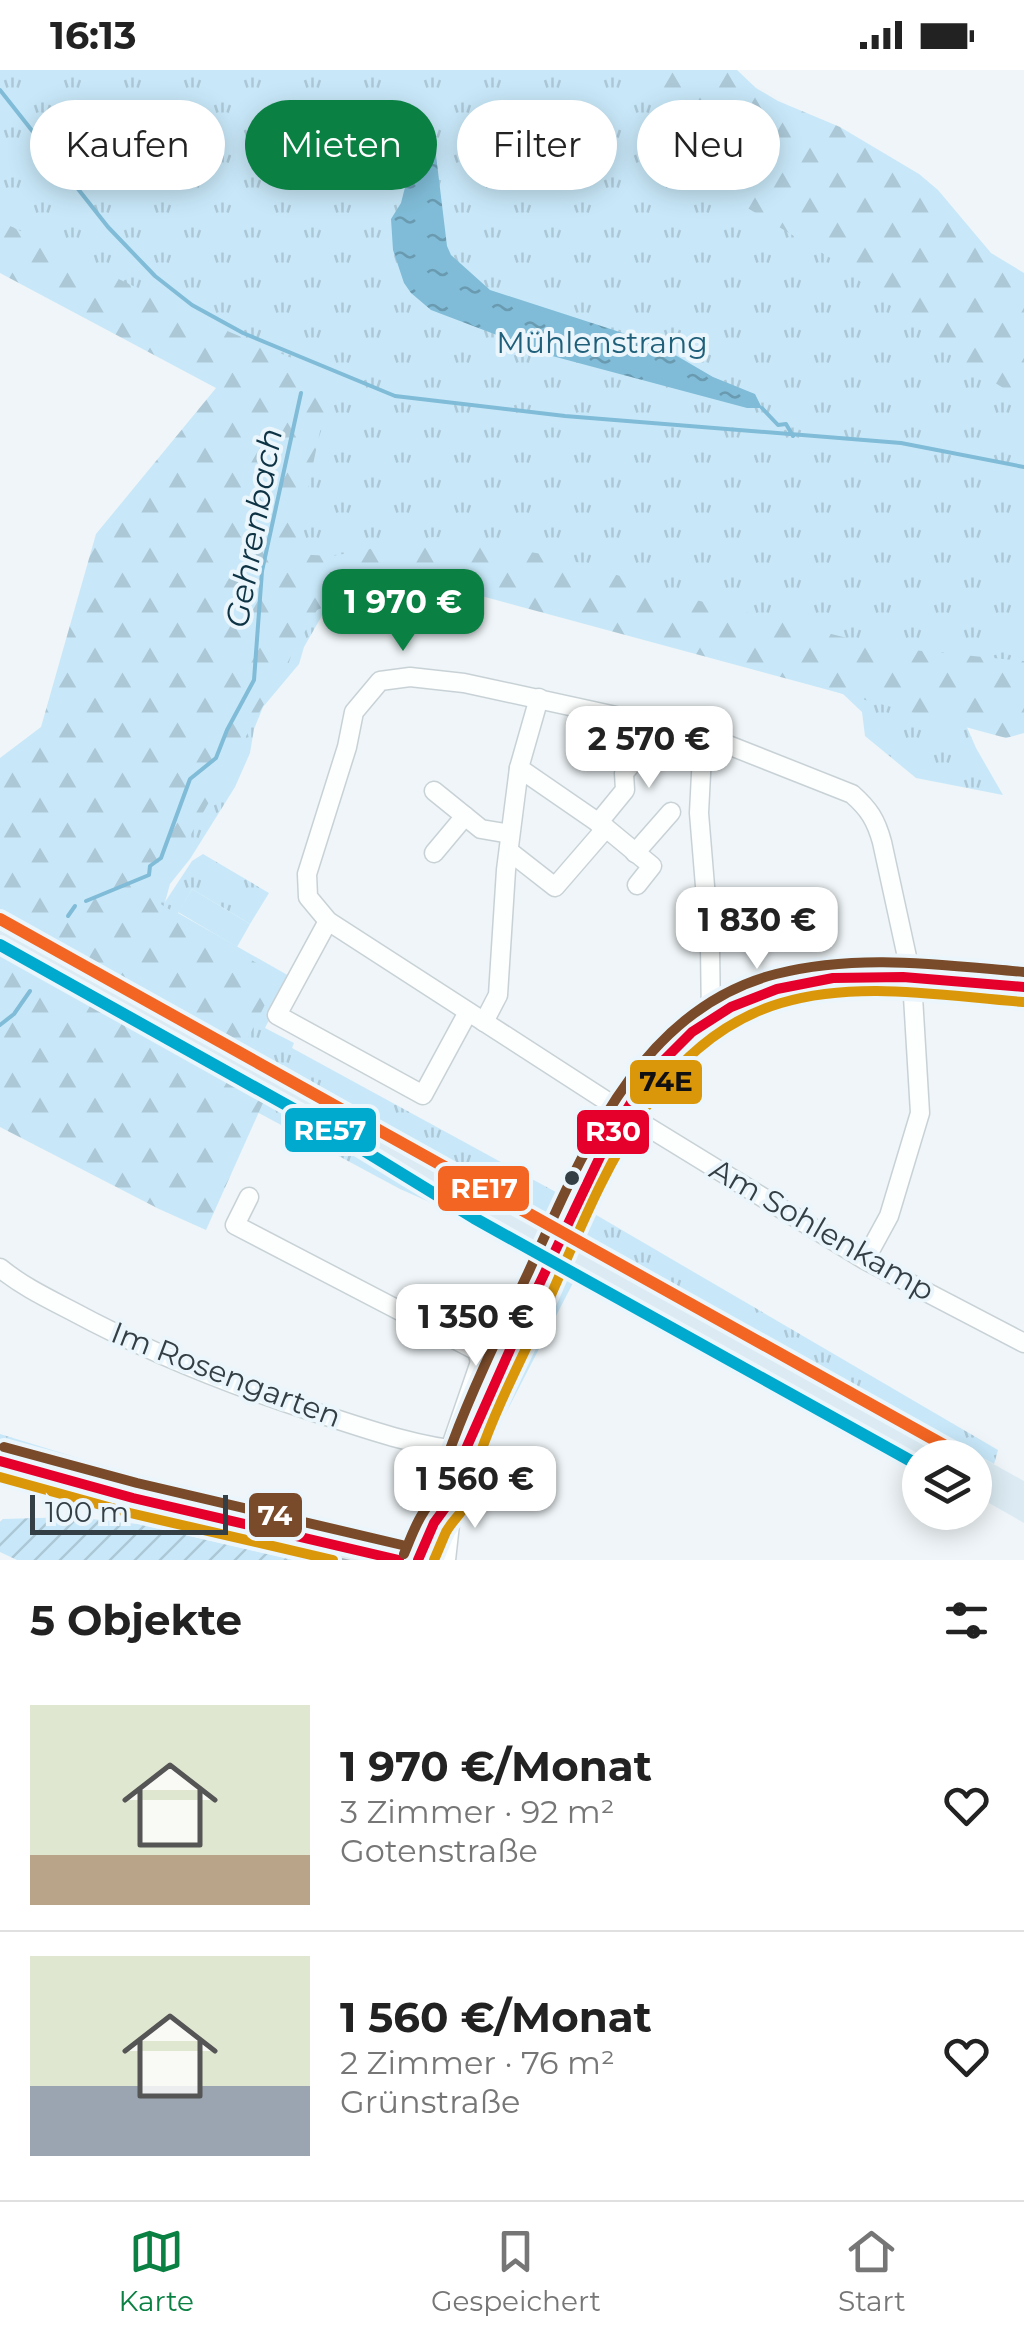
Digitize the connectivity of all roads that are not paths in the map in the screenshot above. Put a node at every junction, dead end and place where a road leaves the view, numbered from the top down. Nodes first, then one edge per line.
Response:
1 (539, 698) junction
2 (662, 728) junction
3 (703, 735) junction
4 (519, 768) junction
5 (434, 791) dead end
6 (671, 812) dead end
7 (464, 816) junction
8 (602, 826) junction
9 (510, 842) junction
10 (434, 852) dead end
11 (635, 852) junction
12 (637, 885) dead end
13 (328, 921) junction
14 (912, 980) junction
15 (1024, 986) edge
16 (476, 1017) junction
17 (711, 1018) junction
18 (622, 1112) junction
19 (249, 1197) dead end
20 (865, 1260) junction
21 (0, 1268) edge
22 (1024, 1343) edge
23 (458, 1450) junction
24 (0, 1461) edge
25 (452, 1497) junction
26 (399, 1560) edge
27 (418, 1560) edge
28 (446, 1560) edge

1 - 2 street
1 - 4 street
1 - 13 street
2 - 3 street
2 - 8 street
3 - 14 street
3 - 17 street
4 - 8 street
4 - 9 street
5 - 7 street
6 - 11 street
7 - 9 street
7 - 10 street
8 - 9 street
8 - 11 street
9 - 16 street
11 - 12 street
13 - 16 street, Am Sohlenkamp
13 - 16 street
14 - 15 street
14 - 17 street
14 - 20 street
16 - 18 street, Am Sohlenkamp
17 - 18 street
18 - 20 street, Am Sohlenkamp
18 - 23 street
19 - 23 street
20 - 22 street, Am Sohlenkamp
21 - 23 street, Im Rosengarten
23 - 25 street
24 - 26 main road
25 - 27 street
25 - 28 street

